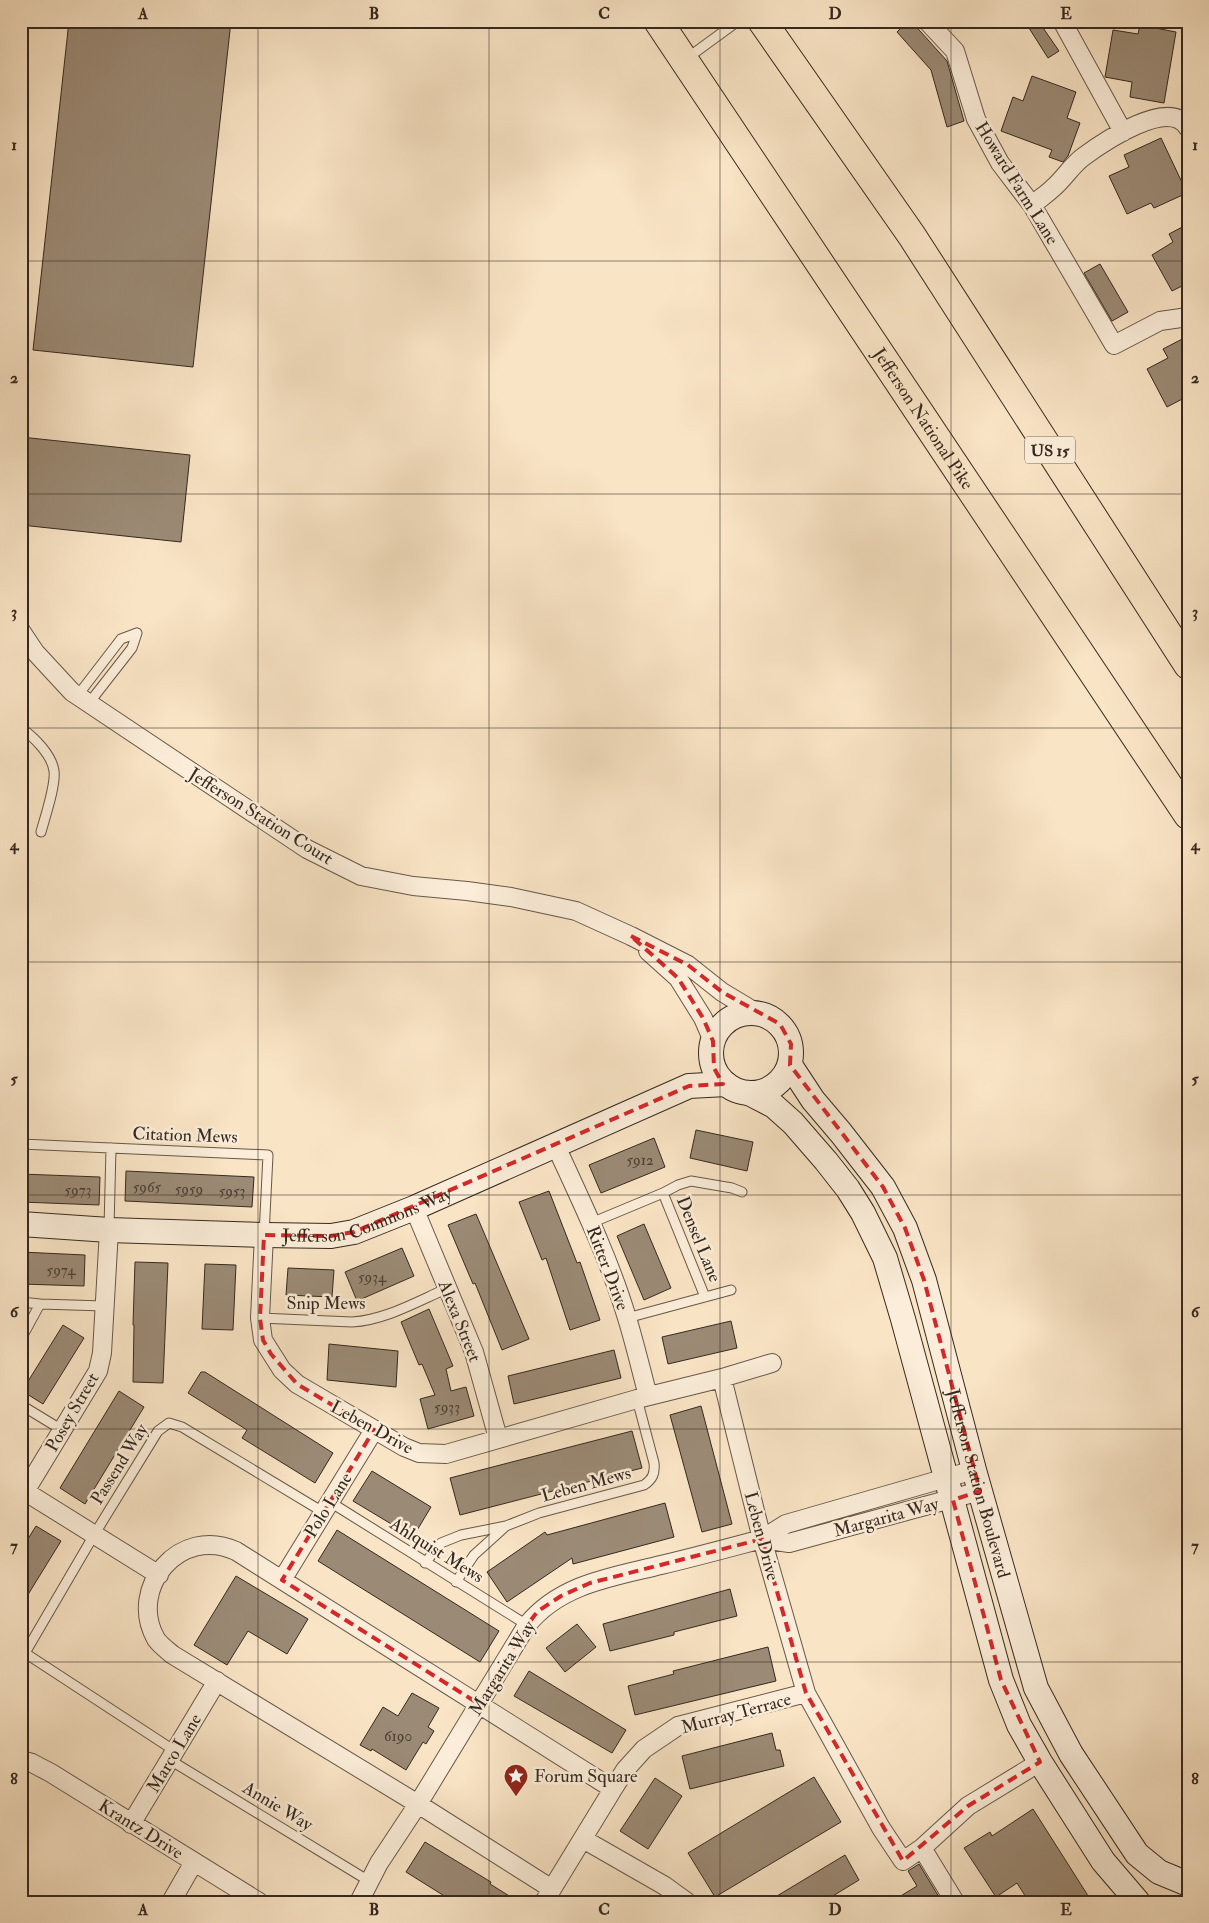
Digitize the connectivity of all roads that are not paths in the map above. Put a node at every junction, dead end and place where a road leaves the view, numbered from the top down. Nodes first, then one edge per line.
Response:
1 (658, 21) edge
2 (738, 21) edge
3 (762, 21) edge
4 (785, 21) edge
5 (927, 21) edge
6 (1062, 21) edge
7 (685, 60) junction
8 (1188, 128) edge
9 (1123, 132) junction
10 (1032, 205) junction
11 (912, 236) junction
12 (1188, 317) edge
13 (21, 631) edge
14 (1188, 665) edge
15 (83, 699) junction
16 (21, 728) edge
17 (1188, 815) edge
18 (41, 832) dead end
19 (631, 936) junction
20 (757, 1013) junction
21 (712, 1050) junction
22 (790, 1065) junction
23 (726, 1084) junction
24 (689, 1086) junction
25 (749, 1093) junction
26 (21, 1144) edge
27 (555, 1144) junction
28 (112, 1148) junction
29 (742, 1192) dead end
30 (663, 1193) junction
31 (414, 1208) junction
32 (591, 1223) junction
33 (21, 1224) edge
34 (108, 1230) junction
35 (264, 1235) junction
36 (446, 1289) junction
37 (731, 1290) dead end
38 (705, 1296) junction
39 (21, 1302) edge
40 (40, 1304) junction
41 (104, 1306) junction
42 (260, 1318) junction
43 (627, 1318) junction
44 (21, 1339) edge
45 (772, 1363) dead end
46 (722, 1378) junction
47 (643, 1397) junction
48 (21, 1405) edge
49 (62, 1430) junction
50 (374, 1430) junction
51 (498, 1438) junction
52 (977, 1481) junction
53 (950, 1489) junction
54 (23, 1493) edge
55 (326, 1507) junction
56 (506, 1526) junction
57 (94, 1535) junction
58 (762, 1539) junction
59 (425, 1563) junction
60 (159, 1575) junction
61 (282, 1580) junction
62 (456, 1582) junction
63 (527, 1625) junction
64 (23, 1654) edge
65 (217, 1682) junction
66 (806, 1694) junction
67 (479, 1704) junction
68 (172, 1755) junction
69 (21, 1760) edge
70 (1040, 1762) junction
71 (613, 1789) junction
72 (418, 1804) junction
73 (1114, 1820) junction
74 (131, 1824) junction
75 (583, 1838) junction
76 (922, 1848) junction
77 (194, 1862) junction
78 (1188, 1866) edge
79 (369, 1881) junction
80 (1188, 1884) edge
81 (548, 1896) edge
82 (171, 1902) edge
83 (259, 1902) edge
84 (359, 1902) edge
85 (687, 1902) edge
86 (955, 1902) edge
87 (1138, 1902) edge

1 - 7 highway, Jefferson National Pike
2 - 7 lane
3 - 11 highway, US 15
4 - 11 highway
5 - 10 street, Howard Farm Lane
6 - 9 street
7 - 17 highway, Jefferson National Pike
8 - 9 street
9 - 10 street
10 - 12 street, Howard Farm Lane
11 - 14 highway, US 15
13 - 15 street, Jefferson Station Court
15 - 15 lane
15 - 19 street, Jefferson Station Court
16 - 18 lane
19 - 20 street, Jefferson Station Court
19 - 21 street, Jefferson Station Court
20 - 21 street
20 - 22 street
21 - 23 street
21 - 24 street, Jefferson Commons Way
22 - 25 street
22 - 52 street, Jefferson Station Boulevard
23 - 24 street, Jefferson Commons Way
23 - 25 street
24 - 27 street, Jefferson Commons Way
25 - 53 street, Jefferson Station Boulevard
26 - 28 lane, Citation Mews
27 - 31 street, Jefferson Commons Way
27 - 32 street, Ritter Drive
28 - 34 lane
28 - 35 lane, Citation Mews
29 - 30 lane
30 - 32 lane
30 - 38 lane, Densel Lane
31 - 35 street, Jefferson Commons Way
31 - 36 street, Alexa Street
32 - 43 street, Ritter Drive
33 - 34 street, Jefferson Commons Way
34 - 35 street, Jefferson Commons Way
34 - 41 street, Posey Street
35 - 42 street, Leben Drive
36 - 42 lane, Snip Mews
36 - 51 street, Alexa Street
37 - 38 lane
38 - 43 lane
39 - 40 lane
40 - 41 lane
40 - 44 lane
41 - 49 street, Posey Street
42 - 50 street, Leben Drive
43 - 47 street, Ritter Drive
45 - 46 street, Leben Drive
46 - 47 street, Leben Drive
46 - 58 street, Leben Drive
47 - 51 street, Leben Drive
47 - 56 lane, Leben Mews
48 - 49 lane
49 - 54 street, Posey Street
50 - 51 street, Leben Drive
50 - 55 street, Polo Lane
52 - 53 street, Margarita Way
52 - 73 street, Jefferson Station Boulevard
53 - 58 street, Margarita Way
53 - 70 street, Jefferson Station Boulevard
54 - 57 street
55 - 57 lane, Passend Way
55 - 59 lane, Ahlquist Mews
55 - 61 street, Polo Lane
56 - 59 lane, Leben Mews
56 - 62 lane, Leben Mews
57 - 60 street
57 - 64 lane, Passend Way
58 - 63 street, Margarita Way
58 - 66 street, Leben Drive
59 - 62 lane, Ahlquist Mews
60 - 61 street
60 - 65 street
61 - 67 street
62 - 63 lane, Ahlquist Mews
63 - 67 street, Margarita Way
64 - 68 lane, Annie Way
65 - 68 street, Marco Lane
65 - 72 street
66 - 71 street, Murray Terrace
66 - 76 street, Leben Drive
67 - 71 street
67 - 72 street, Margarita Way
68 - 74 street, Marco Lane
68 - 79 lane, Annie Way
69 - 74 street, Krantz Drive
70 - 76 street
70 - 87 street, Jefferson Station Boulevard
71 - 75 street, Murray Terrace
72 - 79 street, Margarita Way
72 - 81 street
73 - 78 street
73 - 80 street, Jefferson Station Boulevard
74 - 77 street, Krantz Drive
75 - 81 street, Murray Terrace
75 - 85 street
76 - 86 street
77 - 82 street
77 - 83 street, Krantz Drive
79 - 84 street, Margarita Way

